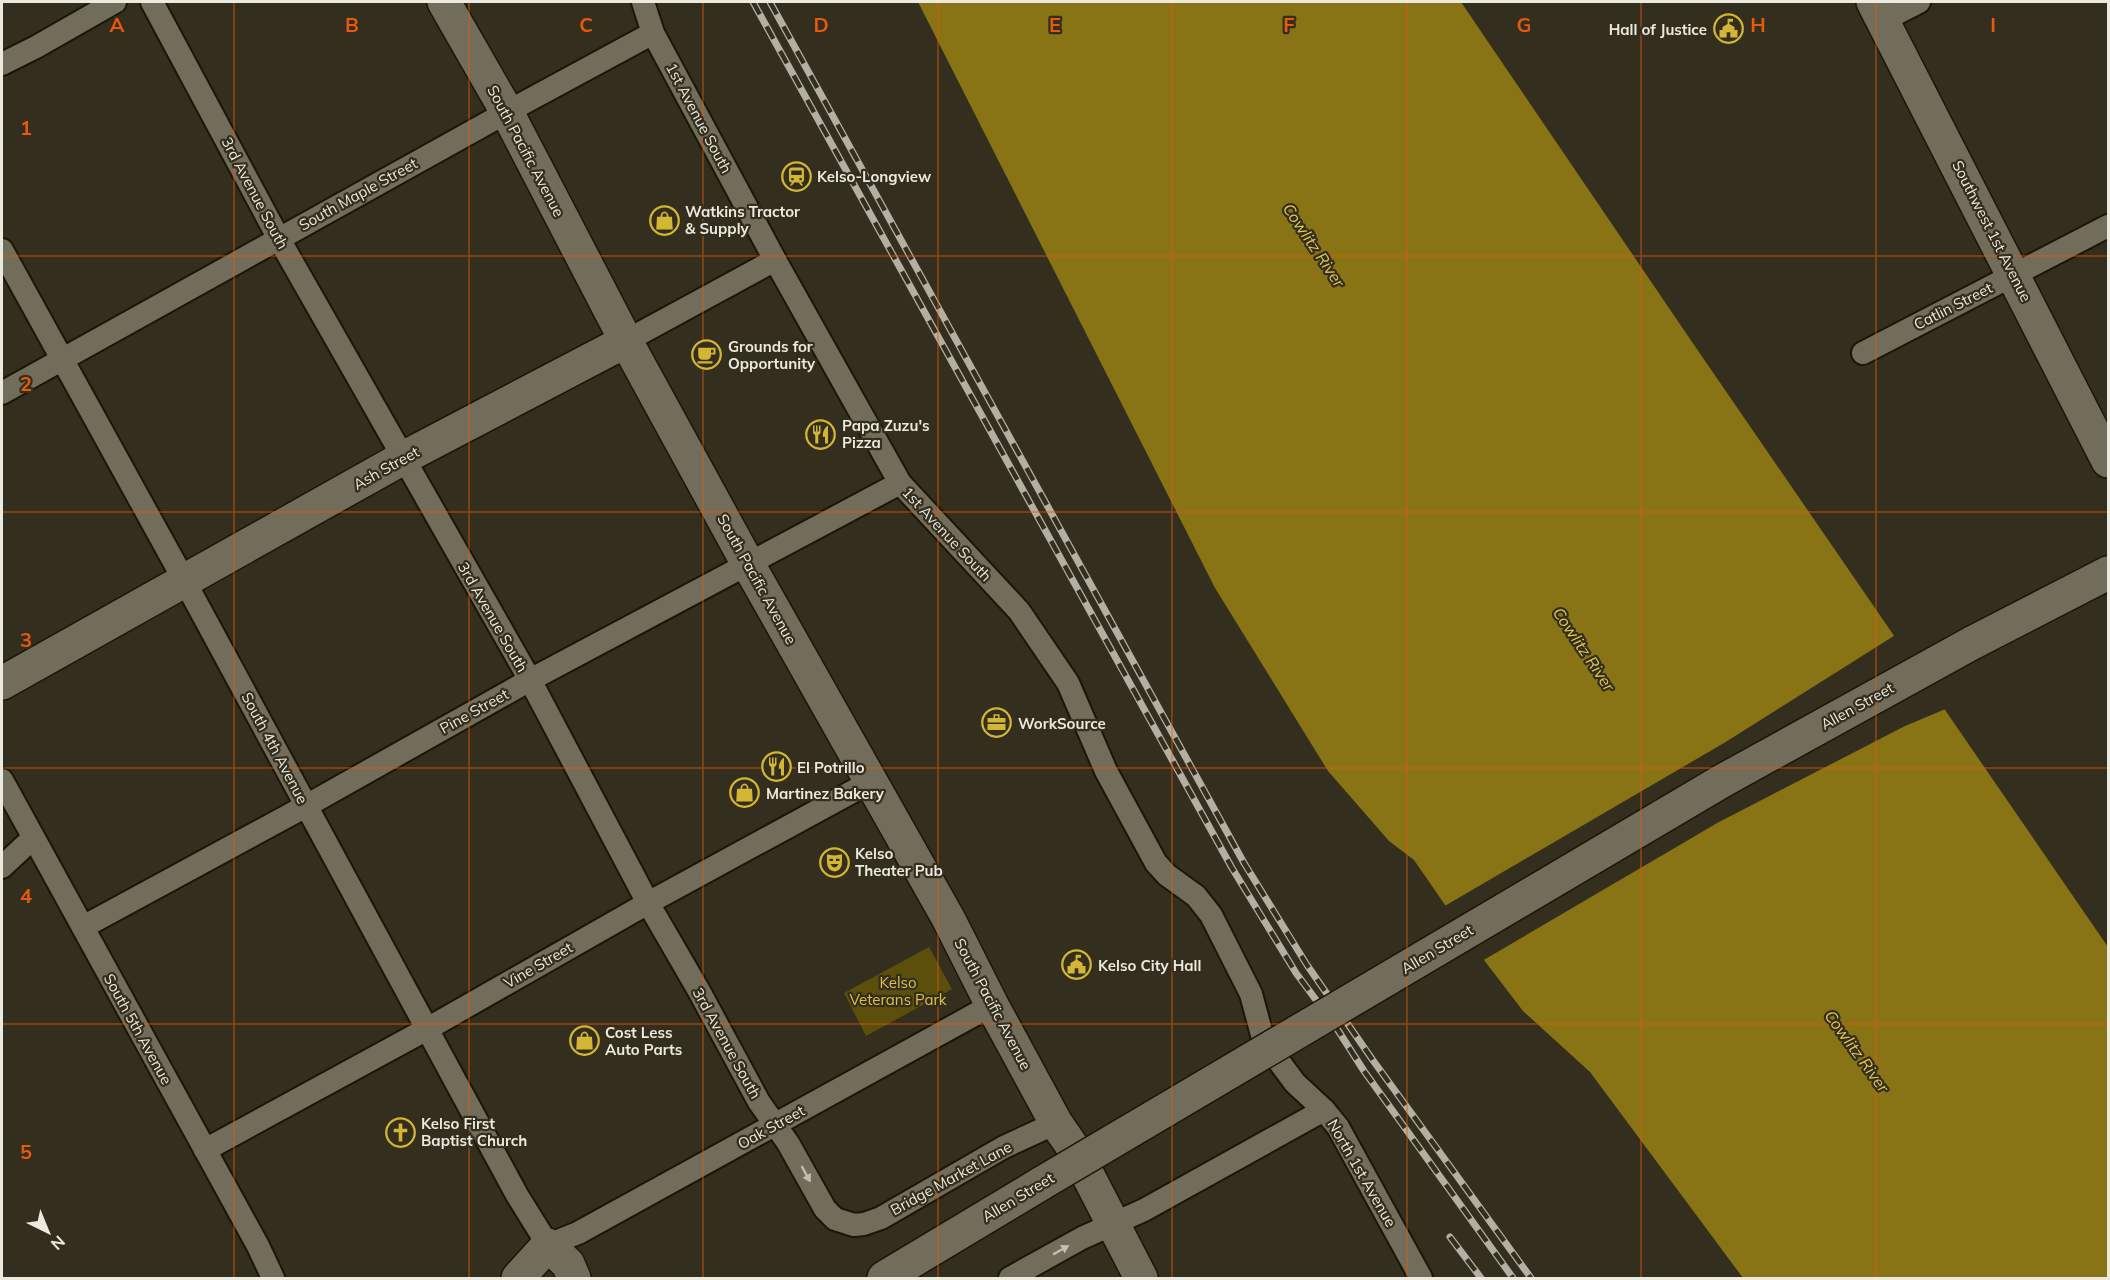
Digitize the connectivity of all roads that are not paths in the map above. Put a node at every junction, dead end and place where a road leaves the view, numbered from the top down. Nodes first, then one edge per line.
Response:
1 (115, 2) edge
2 (152, 2) edge
3 (444, 2) edge
4 (643, 2) edge
5 (1919, 2) edge
6 (1879, 11) edge
7 (653, 33) junction
8 (2, 64) edge
9 (507, 112) junction
10 (2109, 226) edge
11 (279, 239) junction
12 (2, 250) edge
13 (775, 260) junction
14 (2014, 274) junction
15 (627, 341) junction
16 (1863, 353) dead end
17 (61, 360) junction
18 (2, 393) edge
19 (403, 458) junction
20 (2109, 461) edge
21 (900, 483) junction
22 (748, 564) junction
23 (2109, 573) edge
24 (184, 580) junction
25 (530, 680) junction
26 (2, 683) edge
27 (2, 780) edge
28 (872, 781) junction
29 (306, 806) junction
30 (32, 839) junction
31 (2, 867) edge
32 (648, 903) junction
33 (83, 927) junction
34 (992, 1005) junction
35 (427, 1029) junction
36 (1269, 1048) joint
37 (1324, 1110) junction
38 (1056, 1123) junction
39 (775, 1125) junction
40 (205, 1150) junction
41 (844, 1223) joint
42 (1113, 1225) junction
43 (548, 1245) junction
44 (273, 1278) edge
45 (518, 1278) edge
46 (574, 1278) edge
47 (884, 1278) edge
48 (1010, 1278) edge
49 (1141, 1278) edge
50 (1421, 1278) edge

1 - 8 street
2 - 11 street, 3rd Avenue South
3 - 9 street, South Pacific Avenue
4 - 7 street, 1st Avenue South
5 - 6 street
6 - 14 street, Southwest 1st Avenue
7 - 9 street, South Maple Street
7 - 13 street, 1st Avenue South
9 - 11 street, South Maple Street
9 - 15 street, South Pacific Avenue
10 - 14 street, Catlin Street
11 - 17 street, South Maple Street
11 - 19 street, 3rd Avenue South
12 - 17 street, South 4th Avenue
13 - 15 street, Ash Street
13 - 21 street, 1st Avenue South
14 - 16 street, Catlin Street
14 - 20 street, Southwest 1st Avenue
15 - 19 street, Ash Street
15 - 22 street, South Pacific Avenue
17 - 18 street, South Maple Street
17 - 24 street, South 4th Avenue
19 - 24 street, Ash Street
19 - 25 street, 3rd Avenue South
21 - 22 street, Pine Street
21 - 36 street, 1st Avenue South
22 - 25 street, Pine Street
22 - 28 street, South Pacific Avenue
23 - 47 street, Allen Street, bridge
24 - 26 street, Ash Street
24 - 29 street, South 4th Avenue
25 - 29 street, Pine Street
25 - 32 street, 3rd Avenue South
27 - 30 street, South 5th Avenue
28 - 32 street, Vine Street
28 - 34 street, South Pacific Avenue
29 - 33 street, Pine Street
29 - 35 street, South 4th Avenue
30 - 31 street
30 - 33 street, South 5th Avenue
32 - 35 street, Vine Street
32 - 39 street, 3rd Avenue South
33 - 40 street, South 5th Avenue
34 - 38 street, South Pacific Avenue
34 - 39 street, Oak Street
35 - 40 street, Vine Street
35 - 43 street, South 4th Avenue
36 - 37 street, North 1st Avenue
37 - 42 street
37 - 50 street, North 1st Avenue
38 - 41 street, Bridge Market Lane
38 - 42 street, South Pacific Avenue
39 -> 41 street, 3rd Avenue South
39 - 43 street, Oak Street
40 - 44 street, South 5th Avenue
48 -> 42 street
42 - 49 street, South Pacific Avenue
43 - 45 street
43 - 46 street

